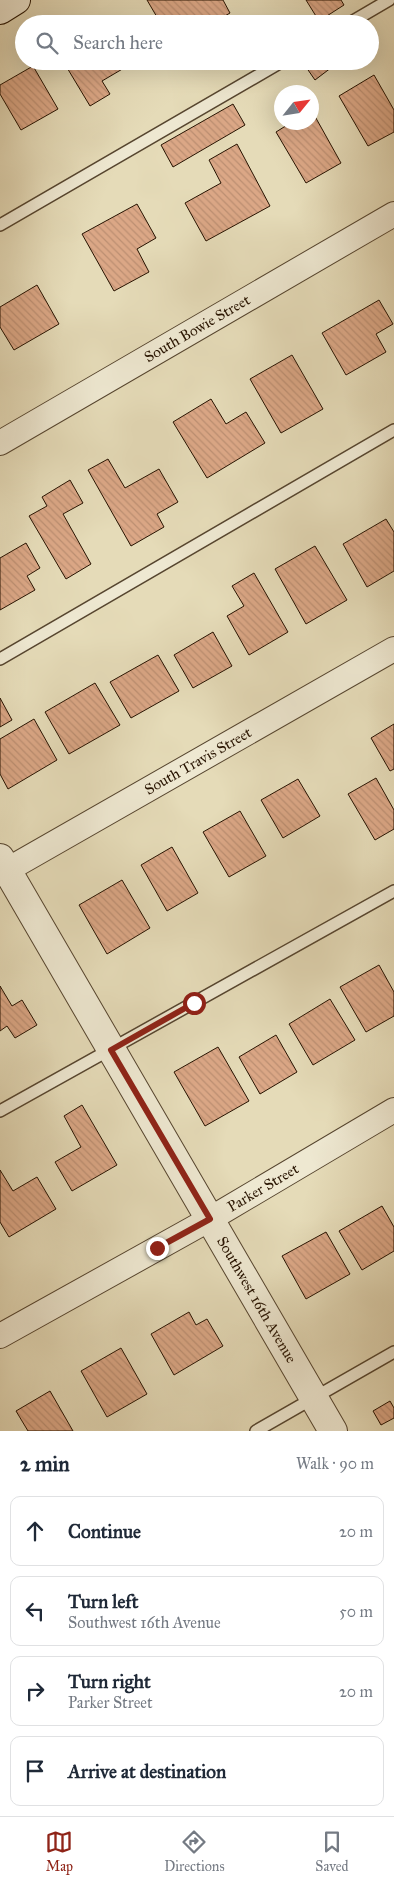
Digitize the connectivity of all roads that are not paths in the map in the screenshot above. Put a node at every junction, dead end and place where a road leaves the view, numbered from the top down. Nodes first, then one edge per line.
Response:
1 (16, 0) edge
2 (389, 0) edge
3 (0, 10) edge
4 (363, 15) edge
5 (267, 70) edge
6 (394, 214) edge
7 (0, 225) edge
8 (394, 430) edge
9 (0, 443) edge
10 (394, 649) edge
11 (0, 659) edge
12 (2, 867) edge
13 (394, 891) edge
14 (111, 1050) junction
15 (394, 1110) edge
16 (0, 1111) edge
17 (210, 1219) junction
18 (0, 1336) edge
19 (394, 1352) edge
20 (314, 1398) junction
21 (256, 1431) edge
22 (333, 1431) edge

1 - 3 street
2 - 4 lane
5 - 7 lane
6 - 9 street, South Bowie Street
8 - 11 lane
10 - 12 street, South Travis Street
12 - 14 street, Southwest 16th Avenue
13 - 14 lane
14 - 16 lane
14 - 17 street, Southwest 16th Avenue
15 - 17 street, Parker Street
17 - 18 street, Parker Street
17 - 20 street, Southwest 16th Avenue
19 - 20 lane
20 - 21 lane
20 - 22 street, Southwest 16th Avenue

